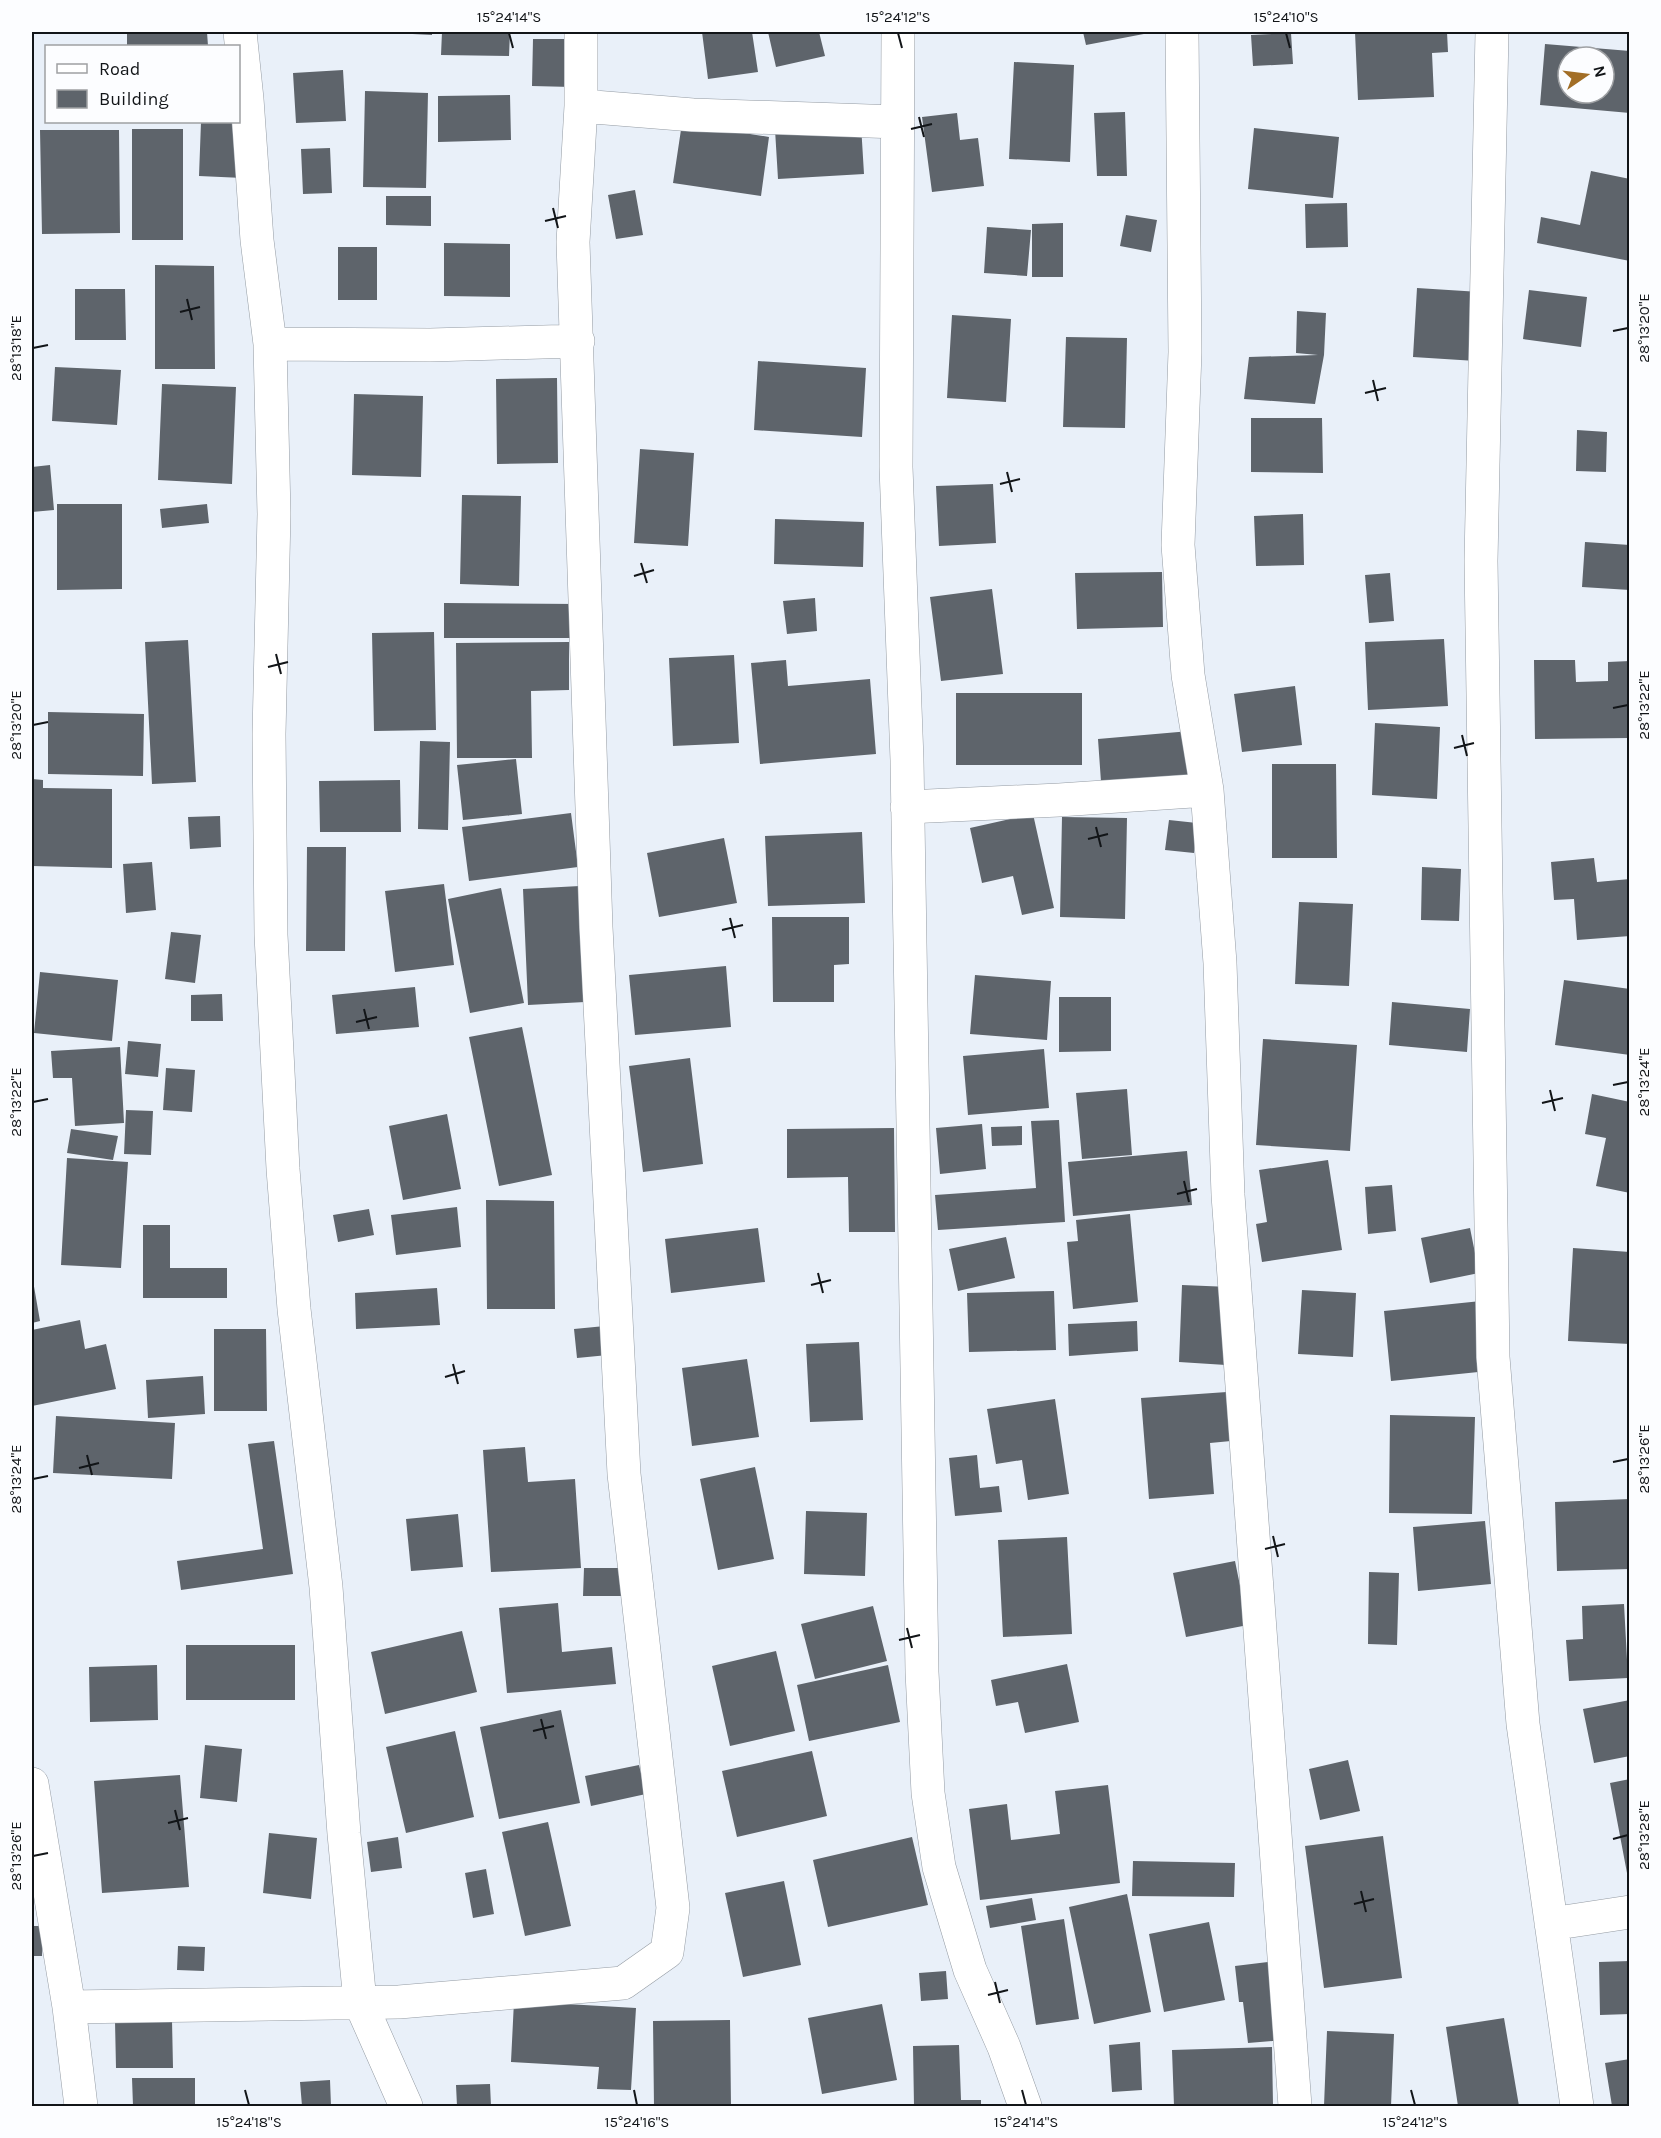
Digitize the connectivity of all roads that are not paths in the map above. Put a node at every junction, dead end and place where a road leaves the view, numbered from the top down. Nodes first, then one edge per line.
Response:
1 (240, 32) edge
2 (581, 32) edge
3 (898, 32) edge
4 (1182, 32) edge
5 (1492, 32) edge
6 (580, 106) junction
7 (898, 122) junction
8 (578, 341) junction
9 (270, 344) junction
10 (1207, 790) junction
11 (907, 807) junction
12 (32, 1784) edge
13 (1629, 1912) edge
14 (1551, 1924) junction
15 (360, 2002) junction
16 (69, 2007) junction
17 (81, 2106) edge
18 (406, 2106) edge
19 (1025, 2106) edge
20 (1295, 2106) edge
21 (1577, 2106) edge

1 - 9 street
2 - 6 street
3 - 7 street
4 - 10 street
5 - 14 street
6 - 7 street
6 - 8 street
7 - 11 street
8 - 9 street
8 - 15 street
9 - 15 street
10 - 11 street
10 - 20 street
11 - 19 street
12 - 16 street
13 - 14 street
14 - 21 street
15 - 16 street
15 - 18 street
16 - 17 street

